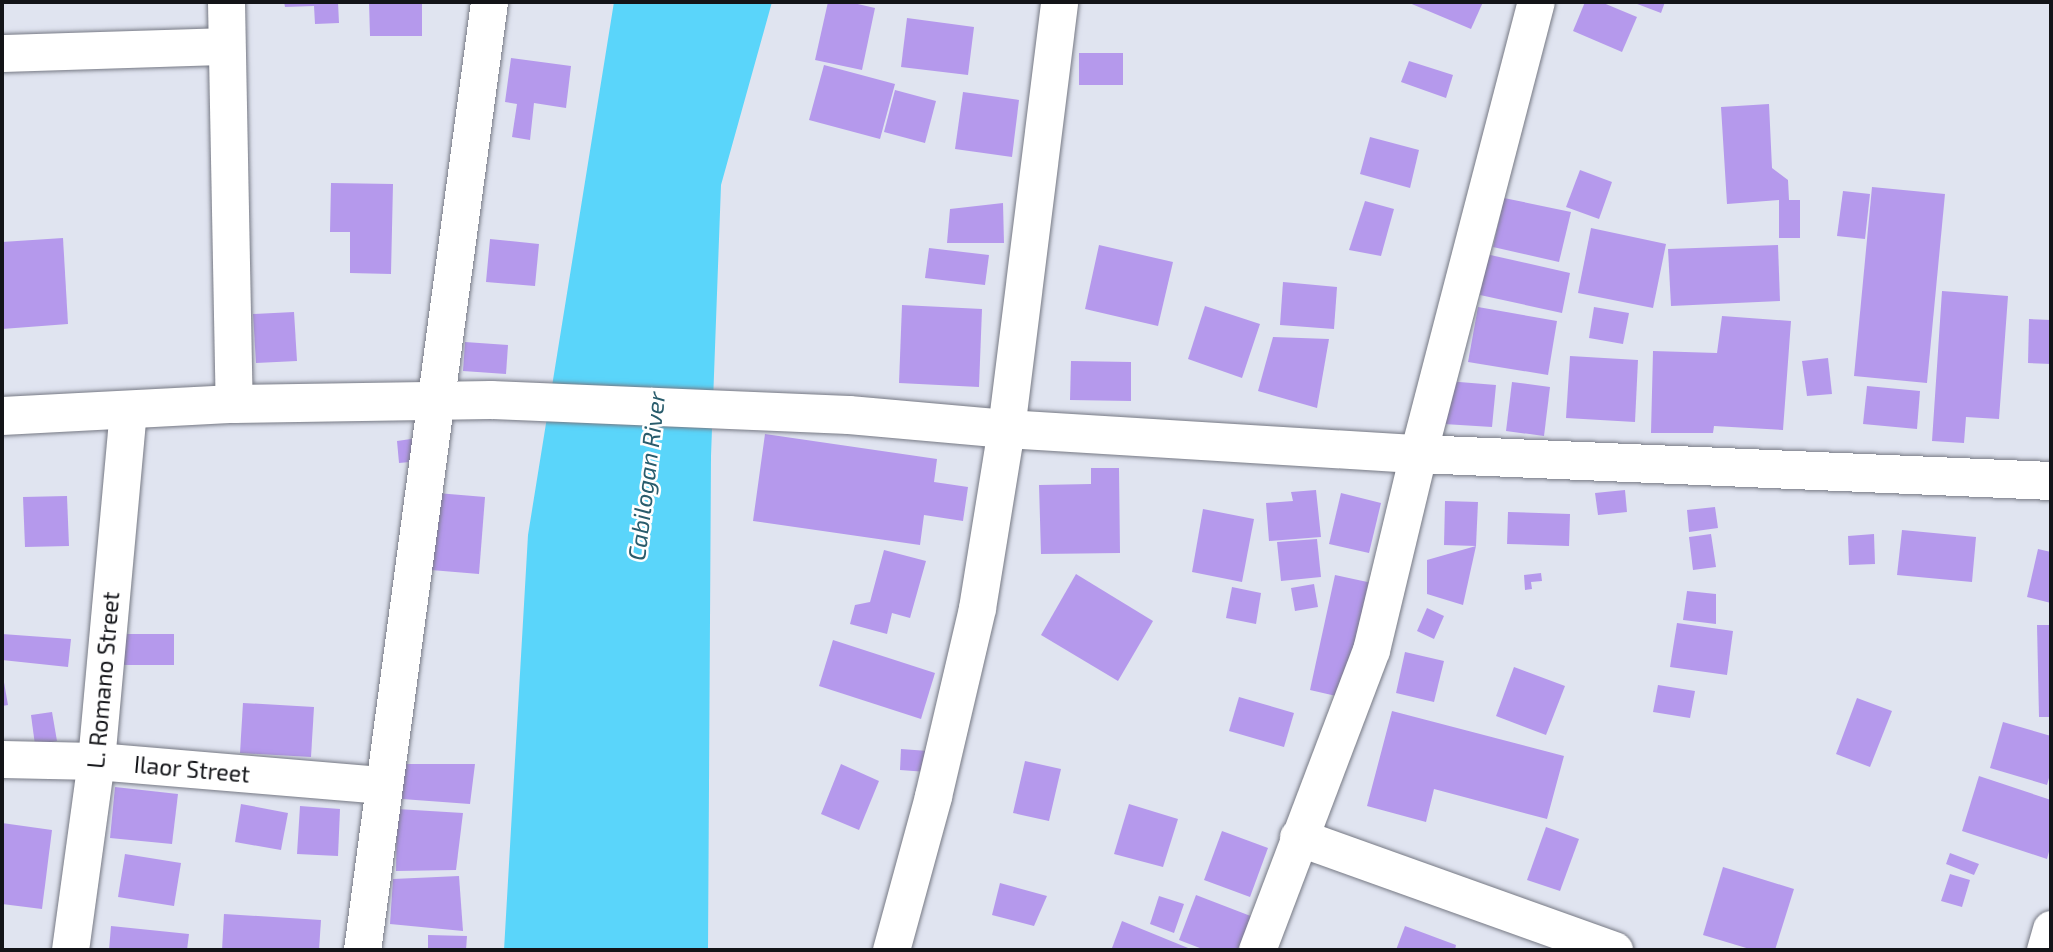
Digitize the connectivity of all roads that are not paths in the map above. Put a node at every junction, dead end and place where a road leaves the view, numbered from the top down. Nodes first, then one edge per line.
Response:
1 (226, 2) edge
2 (489, 2) edge
3 (1059, 2) edge
4 (1536, 2) edge
5 (226, 46) junction
6 (2, 53) edge
7 (436, 400) junction
8 (234, 404) junction
9 (128, 410) junction
10 (2, 416) edge
11 (1006, 429) junction
12 (1418, 454) junction
13 (2051, 481) edge
14 (2, 759) edge
15 (96, 761) junction
16 (383, 785) junction
17 (1298, 837) junction
18 (2051, 929) edge
19 (70, 950) edge
20 (362, 950) edge
21 (891, 950) edge
22 (1257, 950) edge
23 (1614, 950) edge
24 (2045, 950) edge

1 - 5 street
2 - 7 street
3 - 11 street
4 - 12 street
5 - 6 street
5 - 8 street
7 - 8 street
7 - 11 street
7 - 16 street
8 - 9 street
9 - 10 street
9 - 15 street, L. Romano Street
11 - 12 street
11 - 21 street
12 - 13 street
12 - 17 street
14 - 15 street, Ilaor Street
15 - 16 street, Ilaor Street
15 - 19 street, L. Romano Street
16 - 20 street
17 - 22 street
17 - 23 street
18 - 24 street

